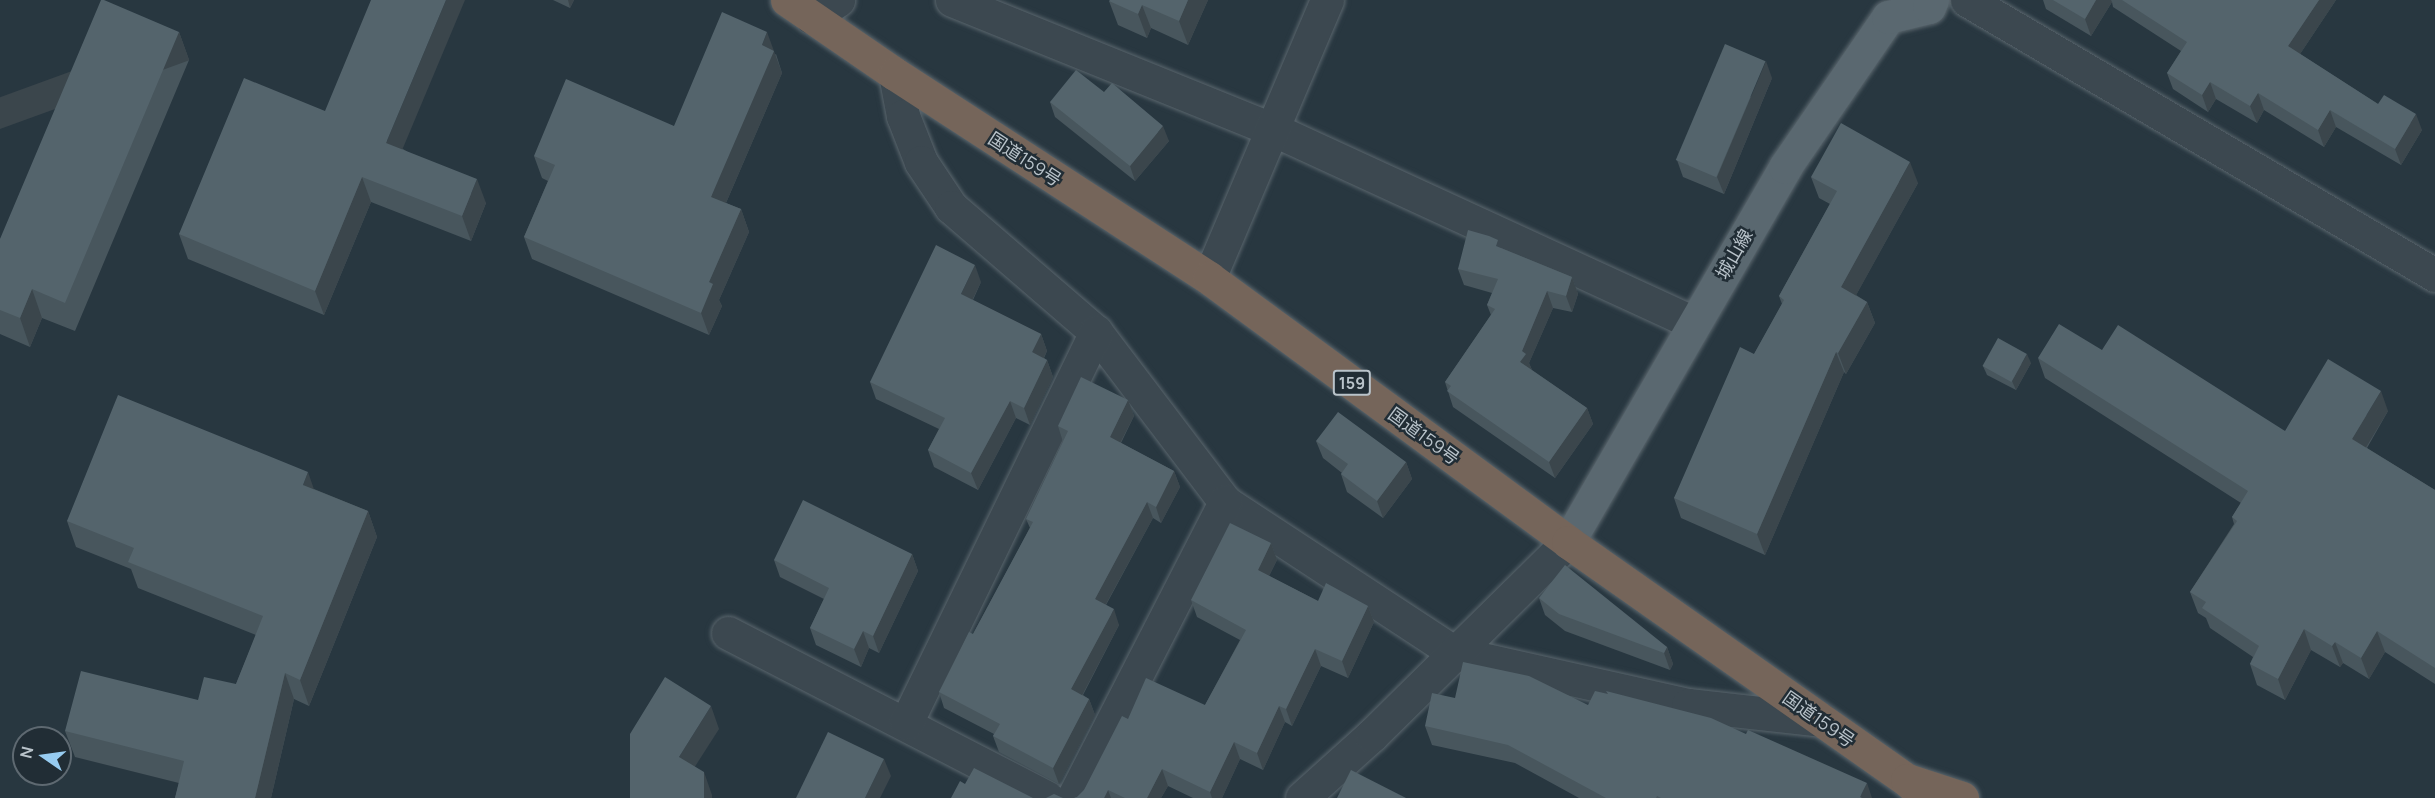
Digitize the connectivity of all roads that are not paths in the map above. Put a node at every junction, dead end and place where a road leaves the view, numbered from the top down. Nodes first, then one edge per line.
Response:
1 (838, 0) edge
2 (952, 0) edge
3 (1327, 0) edge
4 (1967, 0) edge
5 (1927, 2) edge
6 (799, 8) edge
7 (895, 74) junction
8 (1272, 129) junction
9 (2435, 275) edge
10 (1209, 278) junction
11 (1694, 323) junction
12 (1096, 332) junction
13 (1225, 502) junction
14 (1568, 542) junction
15 (728, 633) dead end
16 (1455, 653) junction
17 (1821, 720) junction
18 (906, 723) junction
19 (1910, 792) edge
20 (1047, 798) edge
21 (1073, 798) edge
22 (1302, 798) edge
23 (1962, 798) edge

1 - 6 street
2 - 8 street
3 - 8 street
4 - 9 street
5 - 11 main road, 城山線
6 - 7 highway, 国道159号 / 159
7 - 10 highway, 国道159号 / 159
7 - 12 street
8 - 10 street
8 - 11 street
10 - 14 highway, 国道159号 / 159
11 - 14 main road, 城山線
12 - 13 street
12 - 18 street
13 - 16 street
13 - 21 street
14 - 16 street
14 - 17 highway, 国道159号 / 159
15 - 18 street
16 - 17 street
16 - 22 street
17 - 19 highway, 国道159号 / 159
18 - 20 street
19 - 23 highway, 国道159号 / 159

